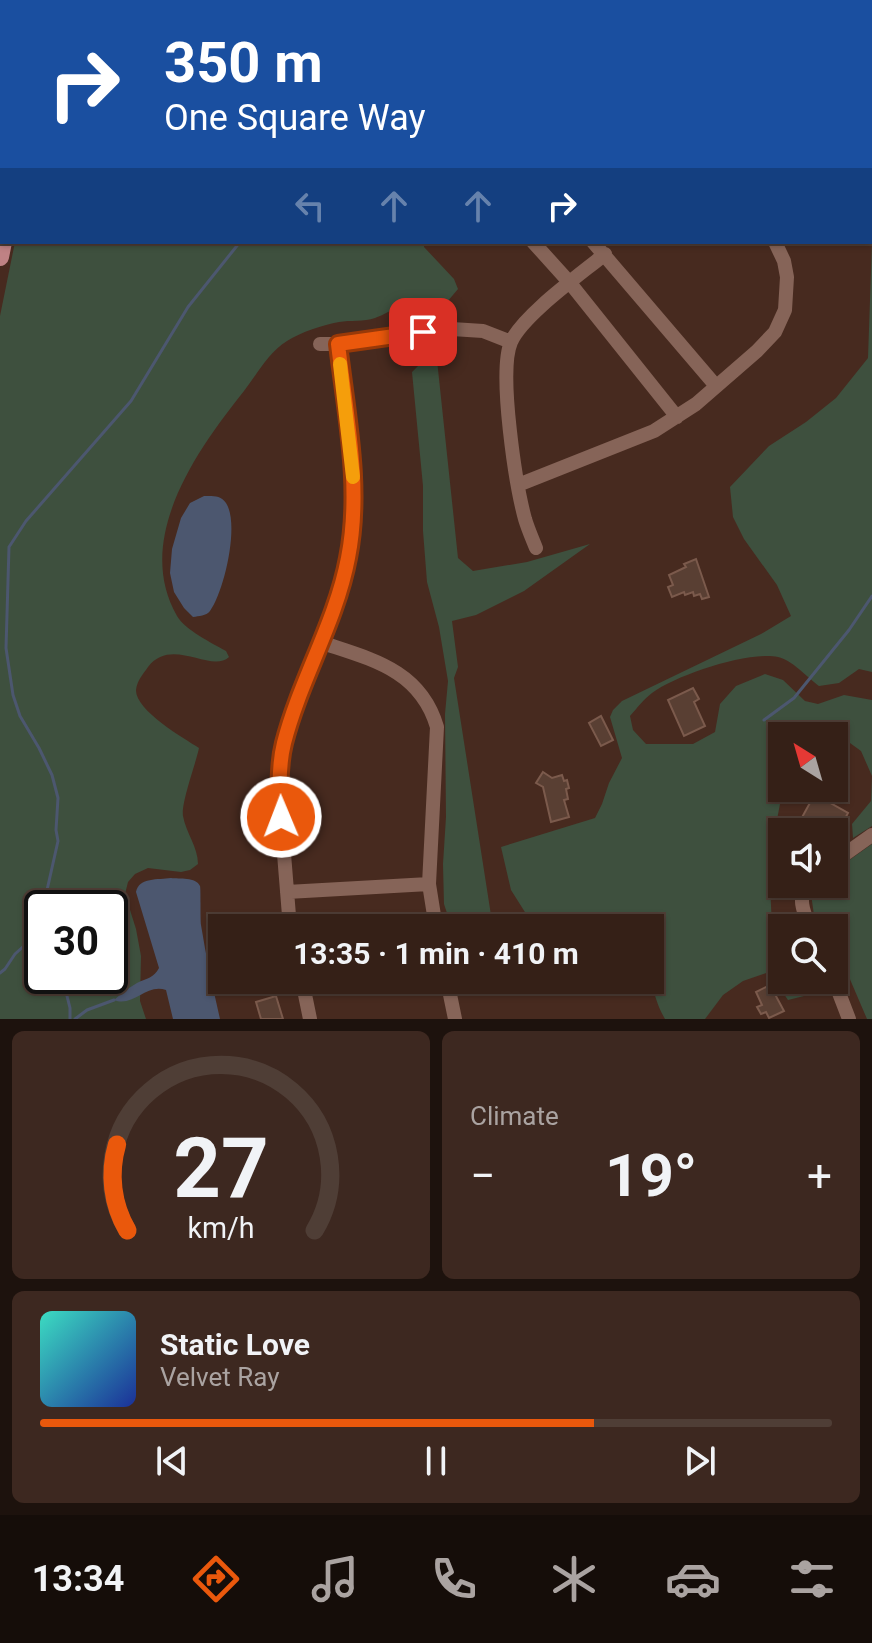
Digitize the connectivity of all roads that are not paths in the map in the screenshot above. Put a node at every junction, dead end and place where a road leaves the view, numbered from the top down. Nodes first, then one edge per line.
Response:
1 (535, 244) edge
2 (595, 244) edge
3 (776, 244) edge
4 (605, 254) junction
5 (570, 283) junction
6 (511, 342) junction
7 (320, 344) dead end
8 (338, 344) junction
9 (716, 386) junction
10 (677, 417) junction
11 (518, 485) junction
12 (536, 548) dead end
13 (320, 642) junction
14 (872, 835) edge
15 (848, 852) edge
16 (429, 884) junction
17 (287, 892) junction
18 (289, 914) edge
19 (434, 914) edge
20 (305, 994) edge
21 (450, 994) edge
22 (839, 994) edge
23 (310, 1019) edge
24 (455, 1019) edge
25 (849, 1019) edge

1 - 5 street
2 - 4 street
3 - 9 street
4 - 5 street
4 - 9 street
5 - 6 street
5 - 10 street
6 - 8 street
6 - 11 street
7 - 8 street
8 - 13 street
9 - 10 street
10 - 11 street
11 - 12 street
13 - 16 street
13 - 17 street
14 - 15 street
16 - 17 street
16 - 19 street
17 - 18 street
20 - 23 street
21 - 24 street
22 - 25 street

